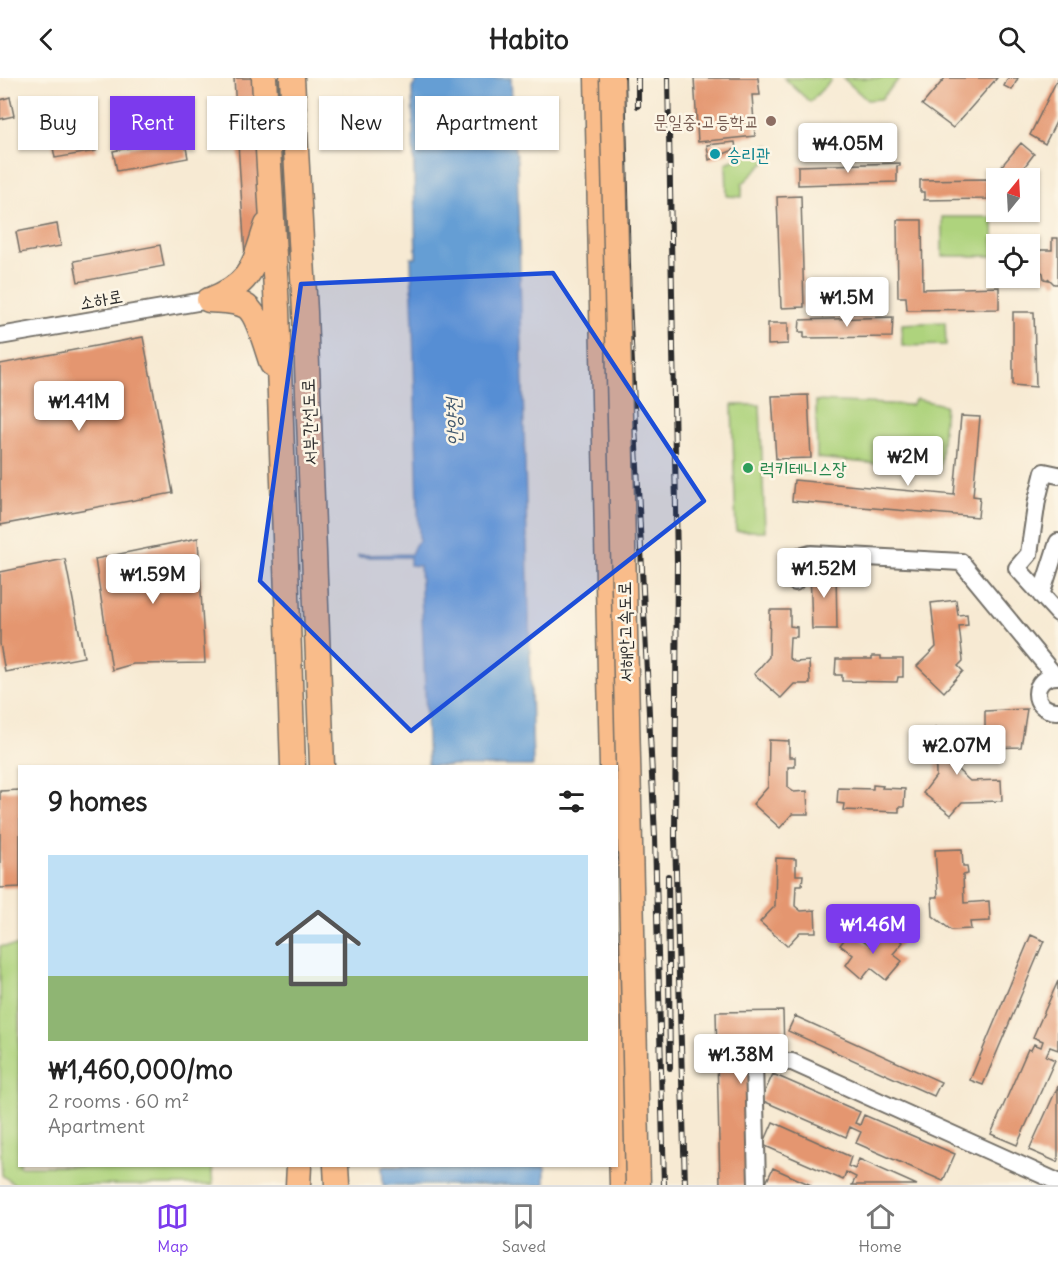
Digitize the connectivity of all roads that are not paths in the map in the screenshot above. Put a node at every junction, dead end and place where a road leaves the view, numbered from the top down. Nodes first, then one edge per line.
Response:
1 (264, 78) edge
2 (292, 78) edge
3 (597, 78) edge
4 (612, 78) edge
5 (271, 212) junction
6 (209, 300) junction
7 (0, 336) edge
8 (279, 382) junction
9 (1058, 475) edge
10 (1058, 542) edge
11 (795, 582) dead end
12 (1041, 595) junction
13 (1058, 613) edge
14 (1031, 648) junction
15 (1056, 676) edge
16 (1037, 690) junction
17 (1058, 711) edge
18 (293, 765) edge
19 (322, 765) edge
20 (612, 765) edge
21 (618, 1030) edge
22 (298, 1167) edge
23 (313, 1167) edge
24 (336, 1167) edge
25 (1058, 1182) edge
26 (298, 1185) edge
27 (314, 1185) edge
28 (337, 1185) edge
29 (622, 1185) edge
30 (638, 1185) edge
31 (757, 1185) edge

1 - 5 highway, 서부간선도로
2 - 19 highway, 서부간선도로
3 - 20 highway, 서해안고속도로
4 - 30 highway, 서해안고속도로, bridge
5 - 6 highway
5 - 8 highway, 서부간선도로
6 - 7 street, 소하로
6 - 8 highway
8 - 18 highway, 서부간선도로
9 - 12 street
10 - 12 street
11 - 14 street
12 - 13 street
14 - 15 street
14 - 16 street
15 - 16 street
16 - 17 street
21 - 29 highway
22 - 26 highway
23 - 27 highway
24 - 28 highway
25 - 31 street

